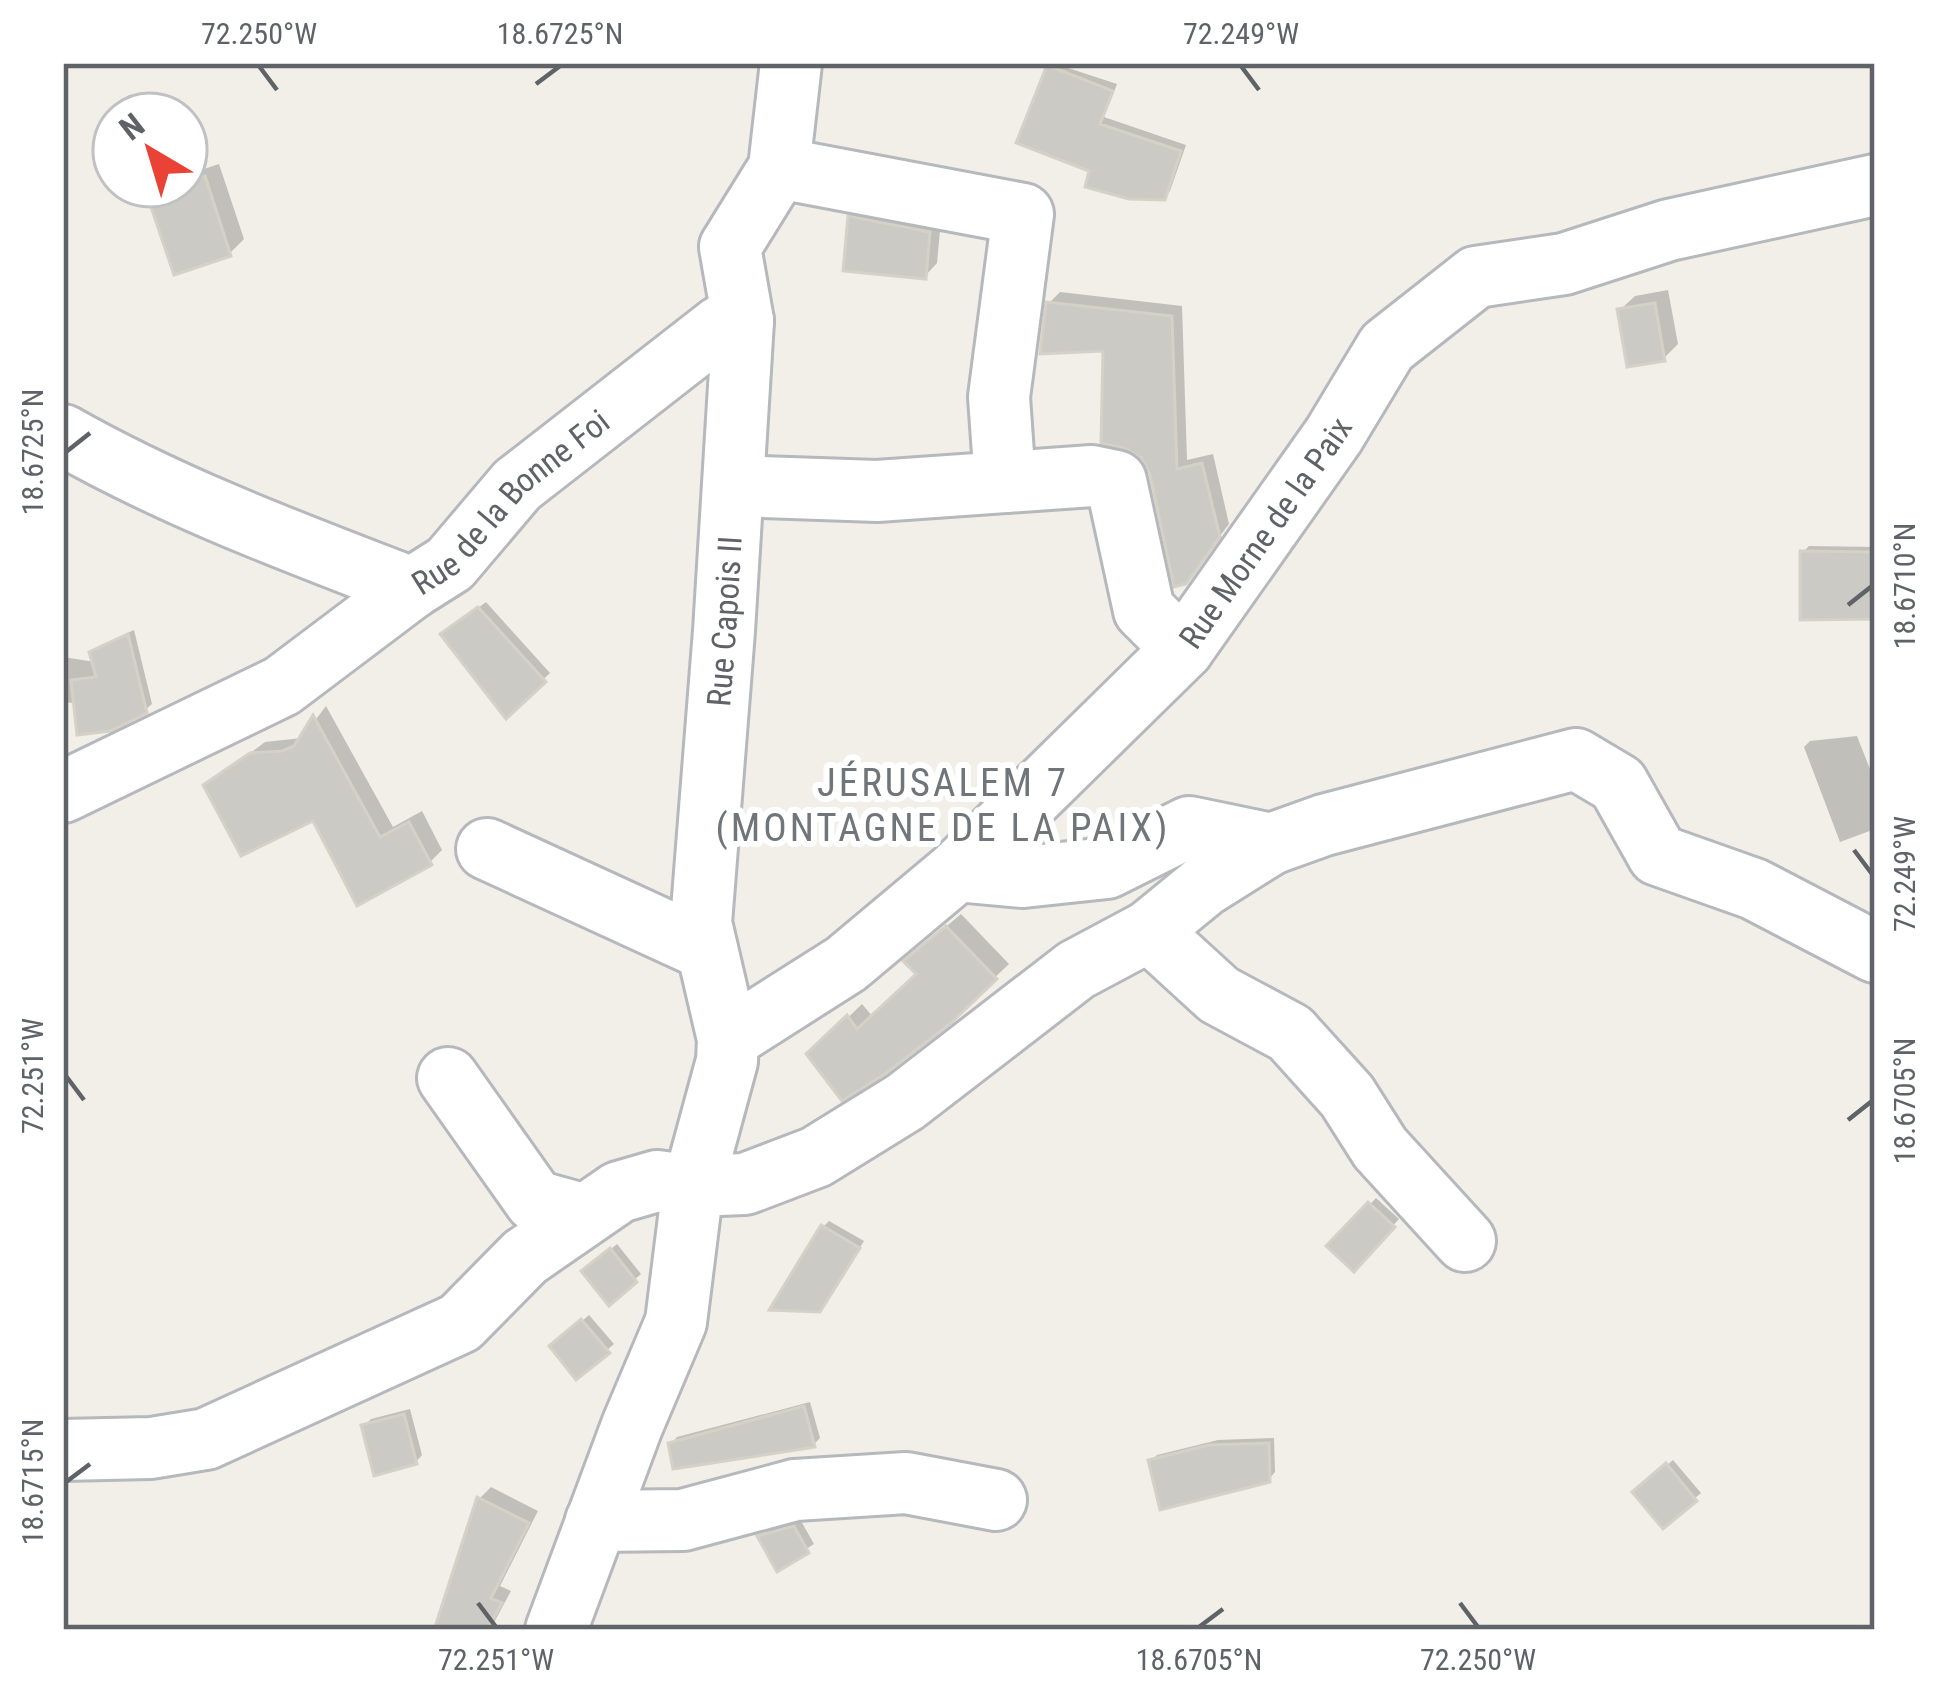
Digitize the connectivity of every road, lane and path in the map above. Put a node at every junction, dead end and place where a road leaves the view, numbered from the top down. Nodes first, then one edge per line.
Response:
1 (790, 63) edge
2 (779, 168) junction
3 (1875, 185) edge
4 (742, 321) junction
5 (63, 435) edge
6 (1005, 482) junction
7 (733, 486) junction
8 (412, 588) junction
9 (1183, 649) junction
10 (63, 792) edge
11 (1271, 844) junction
12 (487, 849) dead end
13 (958, 871) junction
14 (1149, 931) junction
15 (707, 950) junction
16 (1875, 952) edge
17 (728, 1040) junction
18 (448, 1078) dead end
19 (694, 1186) junction
20 (582, 1214) junction
21 (1465, 1241) dead end
22 (63, 1450) edge
23 (996, 1500) dead end
24 (596, 1521) junction
25 (556, 1630) edge

1 - 2 street, Rue Capois II
2 - 4 street, Rue Capois II
2 - 6 street
3 - 9 street, Rue Morne de la Paix
4 - 7 street, Rue Capois II
4 - 8 street, Rue de la Bonne Foi
5 - 8 street, Rue de la Bonne Foi
6 - 7 street
6 - 9 street
7 - 15 street, Rue Capois II
8 - 10 street
9 - 13 street, Rue Morne de la Paix
11 - 13 street
11 - 14 street
11 - 16 street
12 - 15 street
13 - 17 street, Rue Morne de la Paix
14 - 19 street
14 - 21 street
15 - 17 street, Rue Capois II
17 - 19 street, Rue Capois II
18 - 20 street
19 - 20 street
19 - 24 street, Rue Capois II
20 - 22 street
23 - 24 street
24 - 25 street, Rue Capois II

